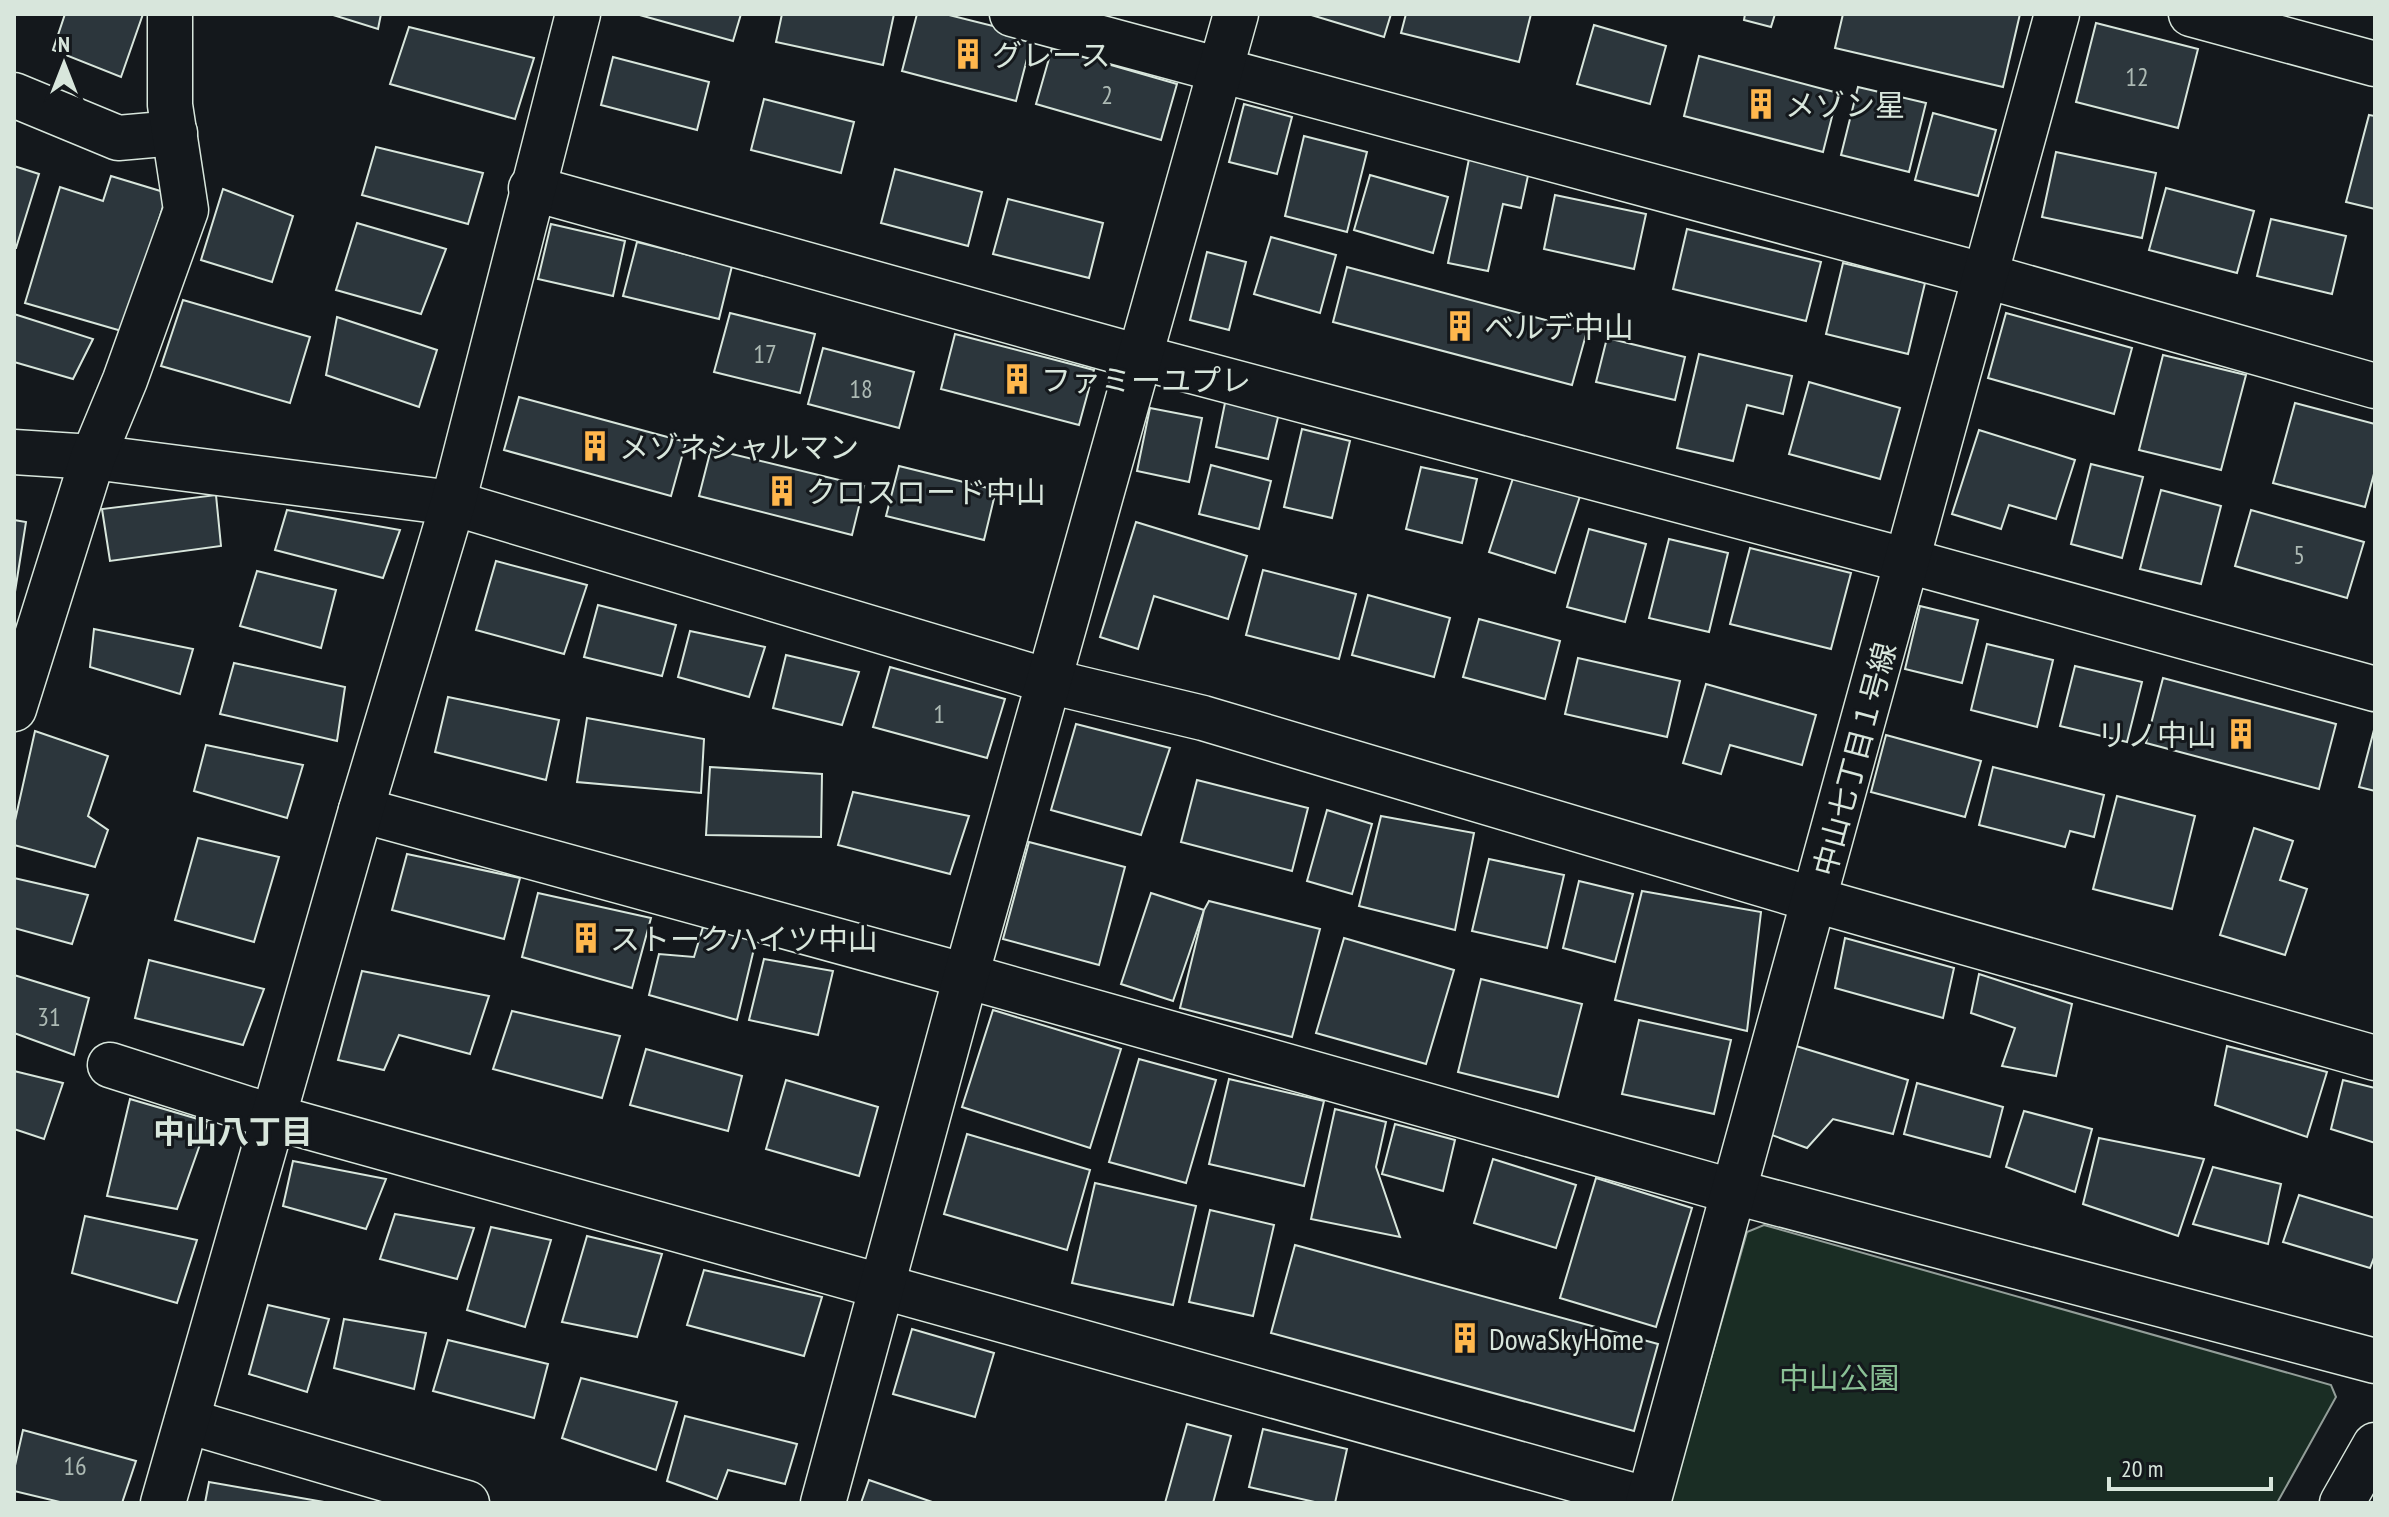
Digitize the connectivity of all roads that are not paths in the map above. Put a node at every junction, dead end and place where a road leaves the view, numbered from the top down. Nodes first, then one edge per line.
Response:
1 (170, 14) edge
2 (578, 14) edge
3 (1012, 14) edge
4 (1236, 14) edge
5 (2057, 14) edge
6 (2191, 14) edge
7 (2375, 64) edge
8 (1220, 72) junction
9 (14, 95) edge
10 (175, 133) junction
11 (531, 188) junction
12 (1986, 276) junction
13 (1139, 357) junction
14 (2375, 386) edge
15 (14, 452) edge
16 (93, 457) junction
17 (453, 503) junction
18 (1908, 561) junction
19 (1048, 681) junction
20 (2375, 689) edge
21 (14, 709) edge
22 (361, 810) junction
23 (1815, 900) junction
24 (966, 976) junction
25 (2375, 1058) edge
26 (110, 1065) dead end
27 (273, 1117) junction
28 (1735, 1192) junction
29 (881, 1286) junction
30 (2375, 1361) edge
31 (187, 1421) junction
32 (2375, 1445) edge
33 (1648, 1502) edge
34 (163, 1503) edge
35 (467, 1503) edge
36 (823, 1503) edge
37 (2342, 1503) edge

1 - 10 street
2 - 11 street
3 - 8 street
4 - 8 street
5 - 12 street, 中山七丁目１号線
6 - 7 street
8 - 12 street
8 - 13 street
9 - 10 street
10 - 16 street
11 - 13 street
11 - 17 street
12 - 14 street
12 - 18 street, 中山七丁目１号線
13 - 18 street
13 - 19 street
15 - 16 street
16 - 17 street
16 - 21 street
17 - 19 street
17 - 22 street
18 - 20 street
18 - 23 street, 中山七丁目１号線
19 - 23 street
19 - 24 street
22 - 24 street
22 - 27 street
23 - 25 street
23 - 28 street, 中山七丁目１号線
24 - 28 street
24 - 29 street
26 - 27 street
27 - 29 street
27 - 31 street
28 - 30 street
28 - 33 street, 中山七丁目１号線
29 - 33 street
29 - 36 street
31 - 34 street
31 - 35 street
32 - 37 street

